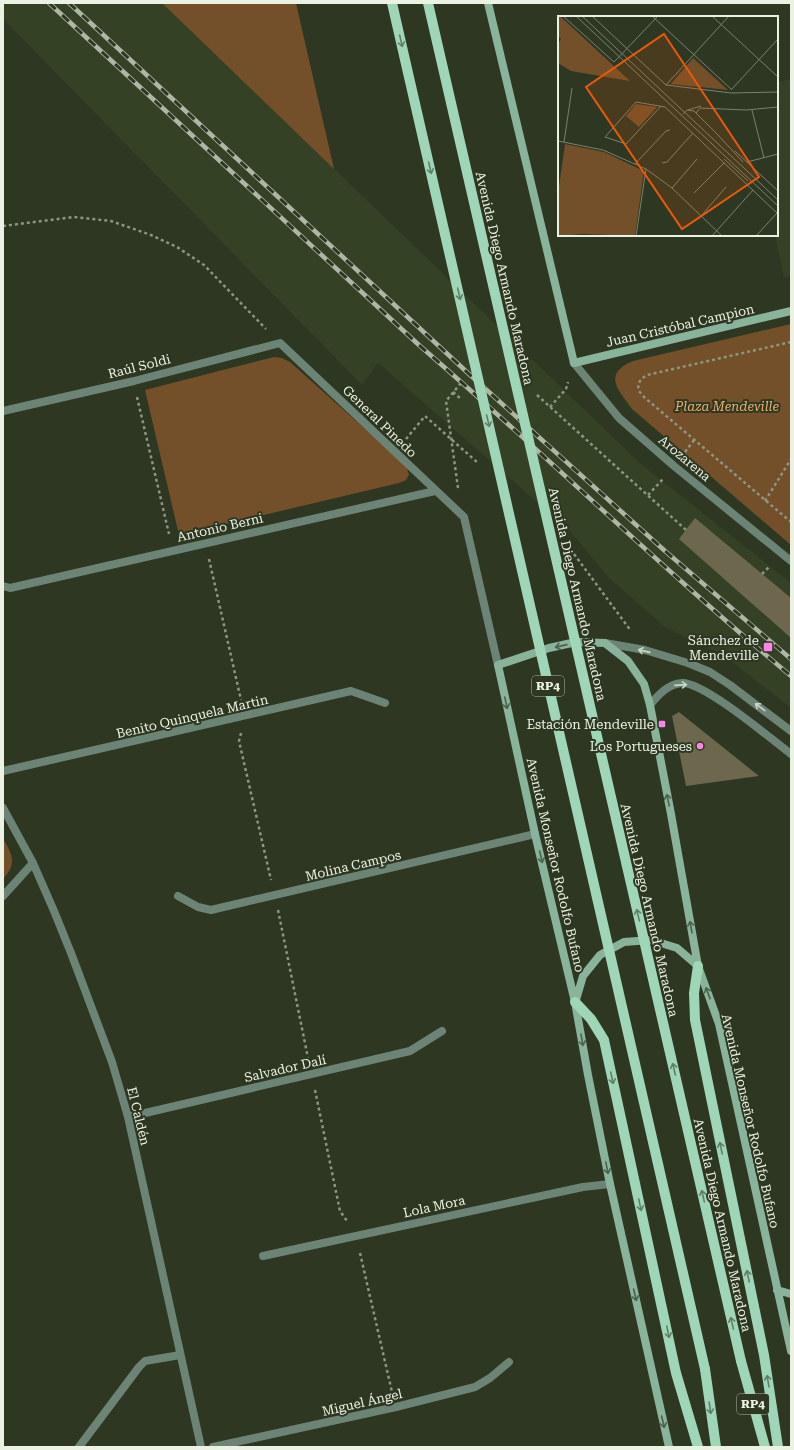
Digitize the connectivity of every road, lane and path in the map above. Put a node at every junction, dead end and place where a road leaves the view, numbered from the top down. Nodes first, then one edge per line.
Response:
1 (392, 3) edge
2 (428, 3) edge
3 (488, 3) edge
4 (3, 226) edge
5 (791, 312) edge
6 (791, 342) edge
7 (280, 343) junction
8 (574, 363) junction
9 (134, 380) junction
10 (453, 392) dead end
11 (461, 399) dead end
12 (550, 407) dead end
13 (3, 411) edge
14 (791, 459) edge
15 (435, 491) junction
16 (765, 501) junction
17 (464, 518) joint
18 (791, 522) edge
19 (206, 543) junction
20 (173, 550) junction
21 (791, 561) edge
22 (7, 587) edge
23 (605, 643) junction
24 (498, 665) junction
25 (385, 703) dead end
26 (650, 704) junction
27 (244, 716) junction
28 (791, 731) edge
29 (791, 754) edge
30 (3, 771) edge
31 (3, 808) edge
32 (535, 834) junction
33 (33, 863) junction
34 (3, 896) edge
35 (178, 896) dead end
36 (275, 896) junction
37 (698, 966) junction
38 (575, 1002) junction
39 (442, 1031) dead end
40 (312, 1074) junction
41 (128, 1117) junction
42 (610, 1184) junction
43 (356, 1235) junction
44 (263, 1256) dead end
45 (777, 1290) junction
46 (791, 1294) edge
47 (791, 1351) edge
48 (180, 1355) junction
49 (509, 1362) dead end
50 (396, 1407) junction
51 (79, 1447) edge
52 (201, 1447) edge
53 (213, 1447) edge
54 (669, 1447) edge
55 (698, 1447) edge
56 (716, 1447) edge
57 (765, 1447) edge
58 (778, 1447) edge

1 -> 56 main road, RP4, bridge
57 -> 2 main road, Avenida Diego Armando Maradona / RP4, bridge
3 - 8 street
4 - 7 path
5 - 8 street, Juan Cristóbal Campion
6 - 16 path
7 - 9 street, Raúl Soldi
7 - 15 street, General Pinedo
8 - 12 path
8 - 21 street, Arozarena
9 - 13 street, Raúl Soldi
9 - 20 path
10 - 11 path
14 - 16 path
15 - 17 street, General Pinedo
15 - 19 street, Antonio Berni
16 - 18 path
17 - 24 street, Avenida Monseñor Rodolfo Bufano
19 - 20 street, Antonio Berni
19 - 27 path
20 - 22 street, Antonio Berni
23 -> 24 street
23 - 26 street, Avenida Monseñor Rodolfo Bufano
28 -> 23 street
24 -> 32 street, Avenida Monseñor Rodolfo Bufano
25 - 27 street, Benito Quinquela Martin
26 -> 29 street
37 -> 26 street, Avenida Monseñor Rodolfo Bufano
27 - 30 street, Benito Quinquela Martin
27 - 36 path
31 - 33 street, El Caldén
32 - 36 street, Molina Campos
32 -> 38 street, Avenida Monseñor Rodolfo Bufano
33 - 34 street
33 - 41 street, El Caldén
35 - 36 street, Molina Campos
36 - 40 path
37 - 38 street
45 -> 37 street, Avenida Monseñor Rodolfo Bufano
58 -> 37 main road
38 -> 42 street, Avenida Monseñor Rodolfo Bufano
38 -> 55 main road
39 - 40 street, Salvador Dalí
40 - 41 street, Salvador Dalí
40 - 43 path
41 - 48 street, El Caldén
42 - 43 street, Lola Mora
42 -> 54 street, Avenida Monseñor Rodolfo Bufano
43 - 44 street, Lola Mora
43 - 50 path
45 - 46 street
45 - 47 street, Avenida Monseñor Rodolfo Bufano
48 - 51 street
48 - 52 street, El Caldén
49 - 50 street, Miguel Ángel
50 - 53 street, Miguel Ángel

